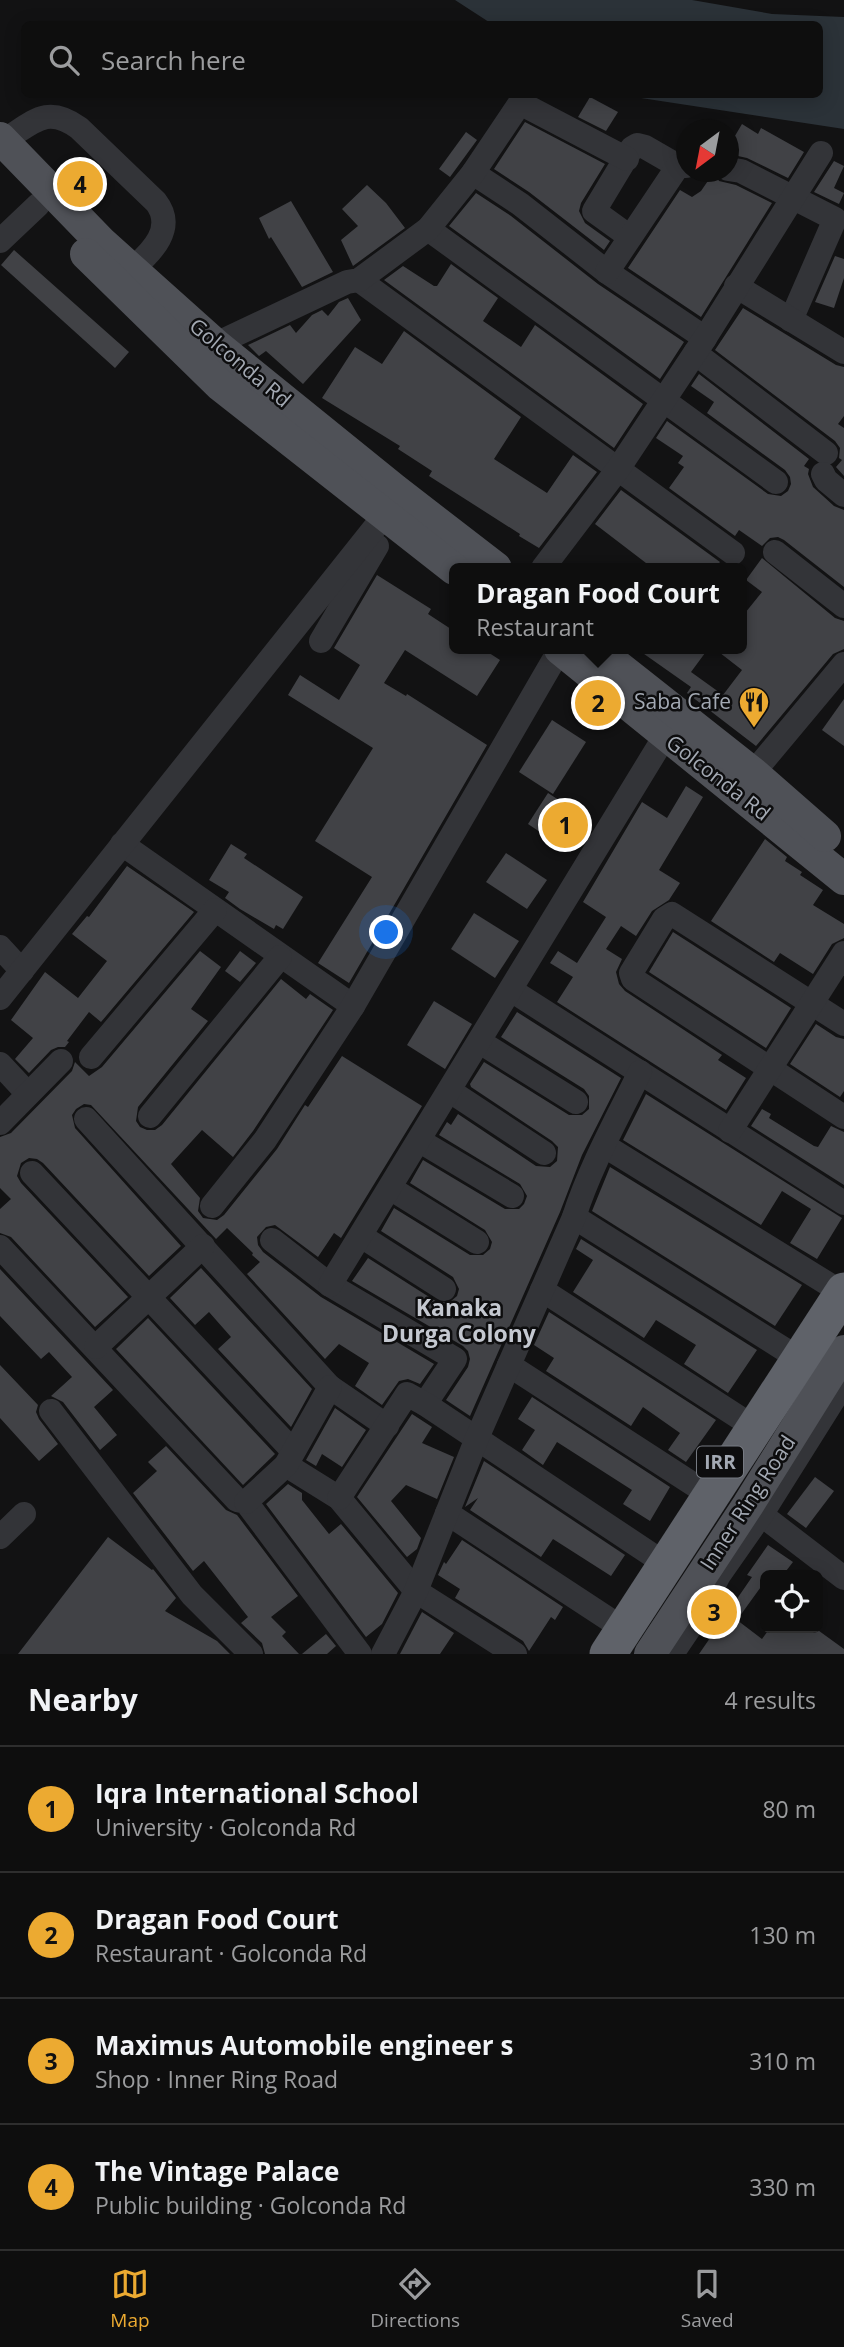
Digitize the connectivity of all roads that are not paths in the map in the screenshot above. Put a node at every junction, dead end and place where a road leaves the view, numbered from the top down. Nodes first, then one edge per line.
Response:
1 (1, 149) edge
2 (821, 153) dead end
3 (627, 159) junction
4 (676, 163) edge
5 (739, 171) edge
6 (474, 173) junction
7 (676, 174) edge
8 (793, 199) junction
9 (38, 205) junction
10 (428, 229) junction
11 (630, 237) junction
12 (0, 240) edge
13 (131, 269) junction
14 (607, 272) junction
15 (359, 280) junction
16 (736, 286) junction
17 (791, 320) junction
18 (700, 345) junction
19 (202, 350) junction
20 (844, 352) edge
21 (664, 399) junction
22 (618, 469) junction
23 (776, 482) dead end
24 (844, 495) edge
25 (389, 519) junction
26 (775, 552) dead end
27 (733, 553) dead end
28 (490, 563) edge
29 (546, 563) edge
30 (449, 565) edge
31 (844, 606) edge
32 (321, 641) dead end
33 (557, 654) edge
34 (566, 654) edge
35 (602, 654) edge
36 (844, 664) edge
37 (665, 736) junction
38 (753, 772) junction
39 (122, 844) junction
40 (844, 852) edge
41 (844, 879) edge
42 (215, 910) junction
43 (0, 947) edge
44 (844, 953) edge
45 (280, 957) junction
46 (22, 971) junction
47 (511, 990) junction
48 (0, 998) edge
49 (811, 1003) junction
50 (352, 1006) junction
51 (844, 1024) edge
52 (480, 1042) junction
53 (91, 1057) dead end
54 (61, 1061) dead end
55 (0, 1064) edge
56 (768, 1069) junction
57 (640, 1072) junction
58 (450, 1091) junction
59 (28, 1094) junction
60 (576, 1102) dead end
61 (150, 1116) dead end
62 (844, 1117) edge
63 (86, 1119) dead end
64 (0, 1123) edge
65 (730, 1131) junction
66 (419, 1141) junction
67 (605, 1146) junction
68 (544, 1153) dead end
69 (32, 1173) dead end
70 (390, 1188) junction
71 (512, 1196) dead end
72 (844, 1203) edge
73 (212, 1206) dead end
74 (575, 1217) junction
75 (361, 1236) junction
76 (271, 1240) dead end
77 (477, 1242) dead end
78 (203, 1246) junction
79 (0, 1247) edge
80 (840, 1283) edge
81 (330, 1285) junction
82 (444, 1289) dead end
83 (542, 1290) junction
84 (150, 1297) junction
85 (844, 1330) edge
86 (96, 1347) junction
87 (844, 1351) edge
88 (790, 1353) junction
89 (509, 1365) junction
90 (844, 1383) edge
91 (330, 1387) junction
92 (425, 1404) junction
93 (51, 1412) dead end
94 (746, 1422) junction
95 (387, 1426) junction
96 (477, 1438) junction
97 (290, 1458) junction
98 (702, 1490) junction
99 (339, 1498) junction
100 (246, 1502) junction
101 (755, 1510) junction
102 (447, 1513) junction
103 (24, 1514) dead end
104 (0, 1536) edge
105 (658, 1559) junction
106 (844, 1578) edge
107 (416, 1591) junction
108 (619, 1644) edge
109 (251, 1654) edge
110 (360, 1654) edge
111 (383, 1654) edge
112 (515, 1654) edge
113 (597, 1654) edge
114 (650, 1654) edge
115 (671, 1654) edge

1 - 9 main road, Golconda Rd
1 - 13 main road, Golconda Rd
1 - 13 street
2 - 8 street
3 - 4 street
3 - 6 street
3 - 11 street
5 - 8 street
6 - 10 street
6 - 14 street
7 - 11 street
8 - 16 street
8 - 17 street
9 - 12 street
9 - 19 main road, Golconda Rd
10 - 15 street
10 - 21 street
11 - 14 street
13 - 19 main road, Golconda Rd
14 - 18 street
15 - 19 street
15 - 22 street
16 - 17 street
16 - 18 street
17 - 20 street
18 - 21 street
18 - 24 street
19 - 25 main road, Golconda Rd
19 - 28 main road, Golconda Rd
21 - 22 street
21 - 23 street
22 - 27 street
22 - 29 street
25 - 30 main road, Golconda Rd
25 - 32 street
25 - 39 street
26 - 31 street
33 - 50 street
34 - 37 main road, Golconda Rd
35 - 38 main road, Golconda Rd
36 - 38 street
37 - 41 main road, Golconda Rd
37 - 47 street
38 - 40 main road, Golconda Rd
39 - 42 street
39 - 46 street
42 - 45 street
42 - 53 street
43 - 46 street
44 - 49 street
45 - 50 street
45 - 61 street
46 - 48 street
47 - 52 street
47 - 57 street
49 - 51 street
49 - 56 street
49 - 56 street
50 - 73 street
52 - 58 street
52 - 60 street
54 - 59 street
55 - 59 street
56 - 62 street
56 - 65 street
57 - 65 street
57 - 67 street
58 - 66 street
58 - 68 street
59 - 64 street
63 - 78 street
65 - 72 street
66 - 70 street
66 - 71 street
67 - 74 street
67 - 80 street
69 - 84 street
70 - 75 street
70 - 77 street
74 - 83 street
74 - 88 street
75 - 81 street
75 - 82 street
76 - 81 street
78 - 84 street
78 - 91 street
79 - 86 street
80 - 88 main road, IRR
80 - 108 highway
81 - 92 street
83 - 89 street
83 - 94 street
84 - 86 street
84 - 97 street
85 - 108 highway
86 - 100 street
87 - 101 main road, Inner Ring Road / IRR
88 - 94 main road, IRR
89 - 96 street
89 - 98 street
90 - 101 street
91 - 95 street
91 - 97 street
92 - 95 street
92 - 96 street
93 - 109 street
94 - 98 main road, IRR
95 - 99 street
96 - 102 street
96 - 105 street
97 - 99 street
97 - 100 street
98 - 105 main road, IRR
99 - 107 street
100 - 110 street
101 - 106 street
101 - 114 main road, Inner Ring Road / IRR
101 - 115 street
102 - 107 street
102 - 108 street
103 - 104 street
105 - 108 main road, IRR
107 - 111 street
107 - 112 street
108 - 113 main road, IRR

